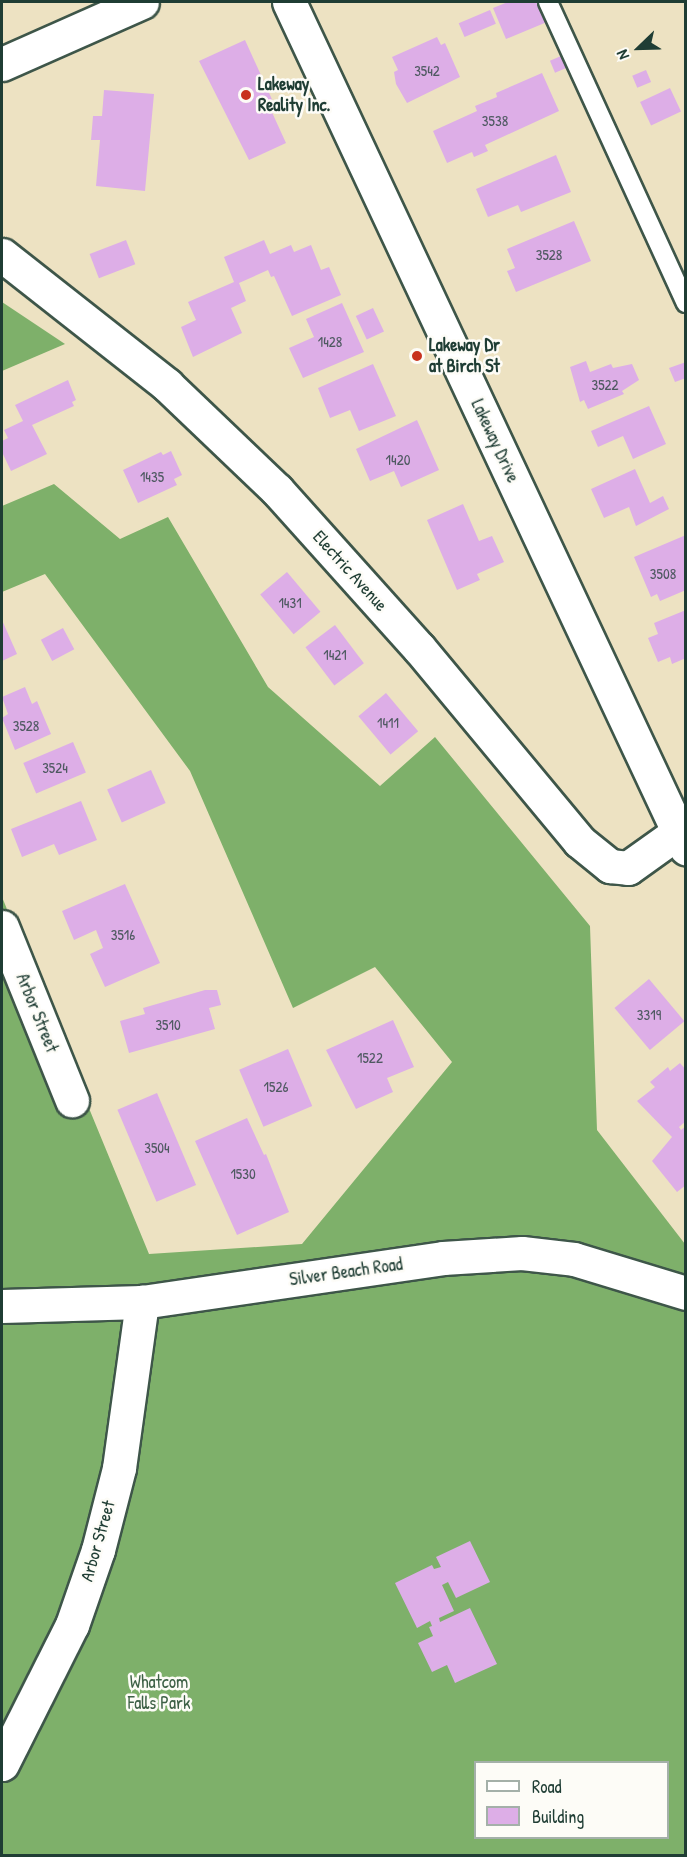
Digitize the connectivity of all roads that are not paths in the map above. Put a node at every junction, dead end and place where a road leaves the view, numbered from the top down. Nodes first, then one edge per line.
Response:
1 (142, 2) edge
2 (290, 2) edge
3 (548, 2) edge
4 (2, 64) edge
5 (2, 255) edge
6 (686, 303) edge
7 (683, 836) edge
8 (2, 927) edge
9 (72, 1100) dead end
10 (686, 1293) edge
11 (142, 1302) junction
12 (2, 1306) edge
13 (2, 1764) edge

1 - 4 main road
2 - 7 main road, Lakeway Drive
3 - 6 lane
5 - 7 main road, Electric Avenue
8 - 9 main road, Arbor Street
10 - 11 main road, Silver Beach Road
11 - 12 main road, Silver Beach Road
11 - 13 main road, Arbor Street

